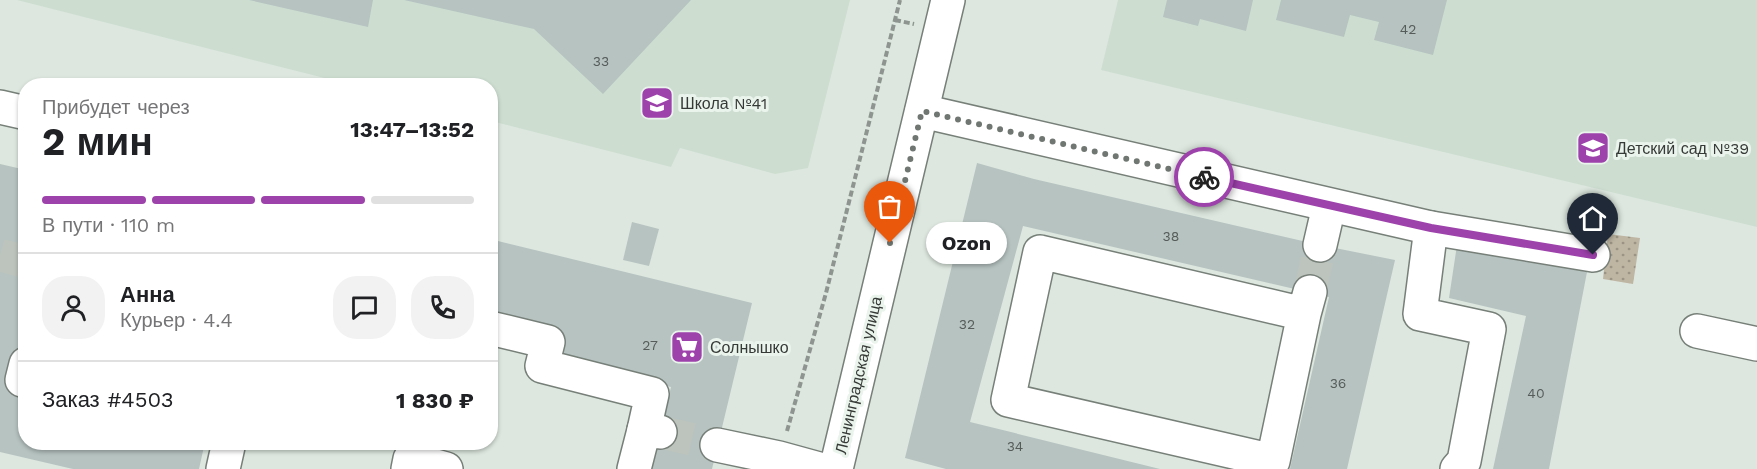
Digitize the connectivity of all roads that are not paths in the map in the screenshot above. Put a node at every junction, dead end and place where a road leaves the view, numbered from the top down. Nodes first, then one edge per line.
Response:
1 (948, 0) edge
2 (0, 107) edge
3 (18, 111) edge
4 (922, 111) junction
5 (1329, 206) junction
6 (1431, 228) junction
7 (1320, 245) tunnel mouth
8 (1593, 255) dead end
9 (1307, 303) joint
10 (498, 330) edge
11 (1697, 331) dead end
12 (1757, 344) edge
13 (717, 445) tunnel mouth
14 (227, 450) edge
15 (452, 450) edge
16 (223, 469) edge
17 (408, 469) edge
18 (447, 469) edge
19 (634, 469) edge
20 (819, 469) edge
21 (836, 469) edge
22 (1457, 469) edge

1 - 4 street, Ленинградская улица
2 - 3 street
4 - 5 street
4 - 21 street, Ленинградская улица
5 - 6 street
5 - 7 street
6 - 8 street
6 - 22 street
9 - 9 street
10 - 19 street
11 - 12 street
13 - 20 street
14 - 16 street
15 - 18 street
17 - 18 street

